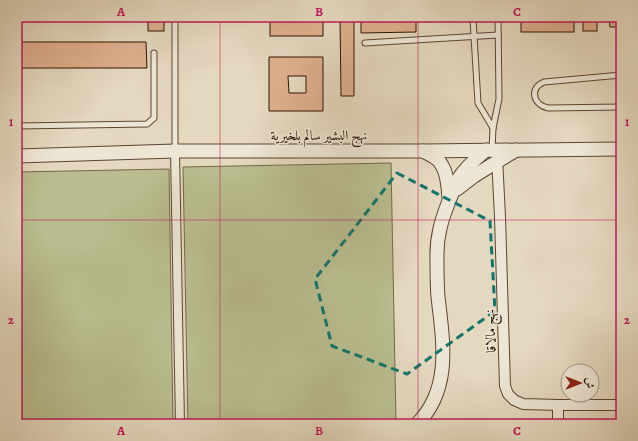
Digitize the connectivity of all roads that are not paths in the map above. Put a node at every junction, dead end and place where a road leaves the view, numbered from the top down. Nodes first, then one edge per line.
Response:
1 (175, 17) edge
2 (473, 17) edge
3 (498, 17) edge
4 (498, 35) junction
5 (474, 36) junction
6 (365, 43) dead end
7 (154, 53) dead end
8 (621, 75) edge
9 (621, 107) edge
10 (17, 126) edge
11 (493, 128) junction
12 (621, 149) edge
13 (175, 151) junction
14 (423, 151) junction
15 (493, 153) junction
16 (17, 156) edge
17 (450, 198) junction
18 (558, 405) junction
19 (621, 405) edge
20 (180, 424) edge
21 (417, 424) edge
22 (558, 424) edge

1 - 13 lane
2 - 5 lane
3 - 4 lane
4 - 5 lane
4 - 11 lane
5 - 6 lane
5 - 11 lane
7 - 10 lane
8 - 9 lane
11 - 15 lane
12 - 15 street, نهج البشير سالم بلخيرية
13 - 14 street, نهج البشير سالم بلخيرية
13 - 16 street, نهج البشير سالم بلخيرية
13 - 20 street
14 - 15 street, نهج البشير سالم بلخيرية
14 - 17 street
15 - 17 street
15 - 18 street, نهج مالاقا
17 - 21 street
18 - 19 street, نهج مالاقا
18 - 22 street

